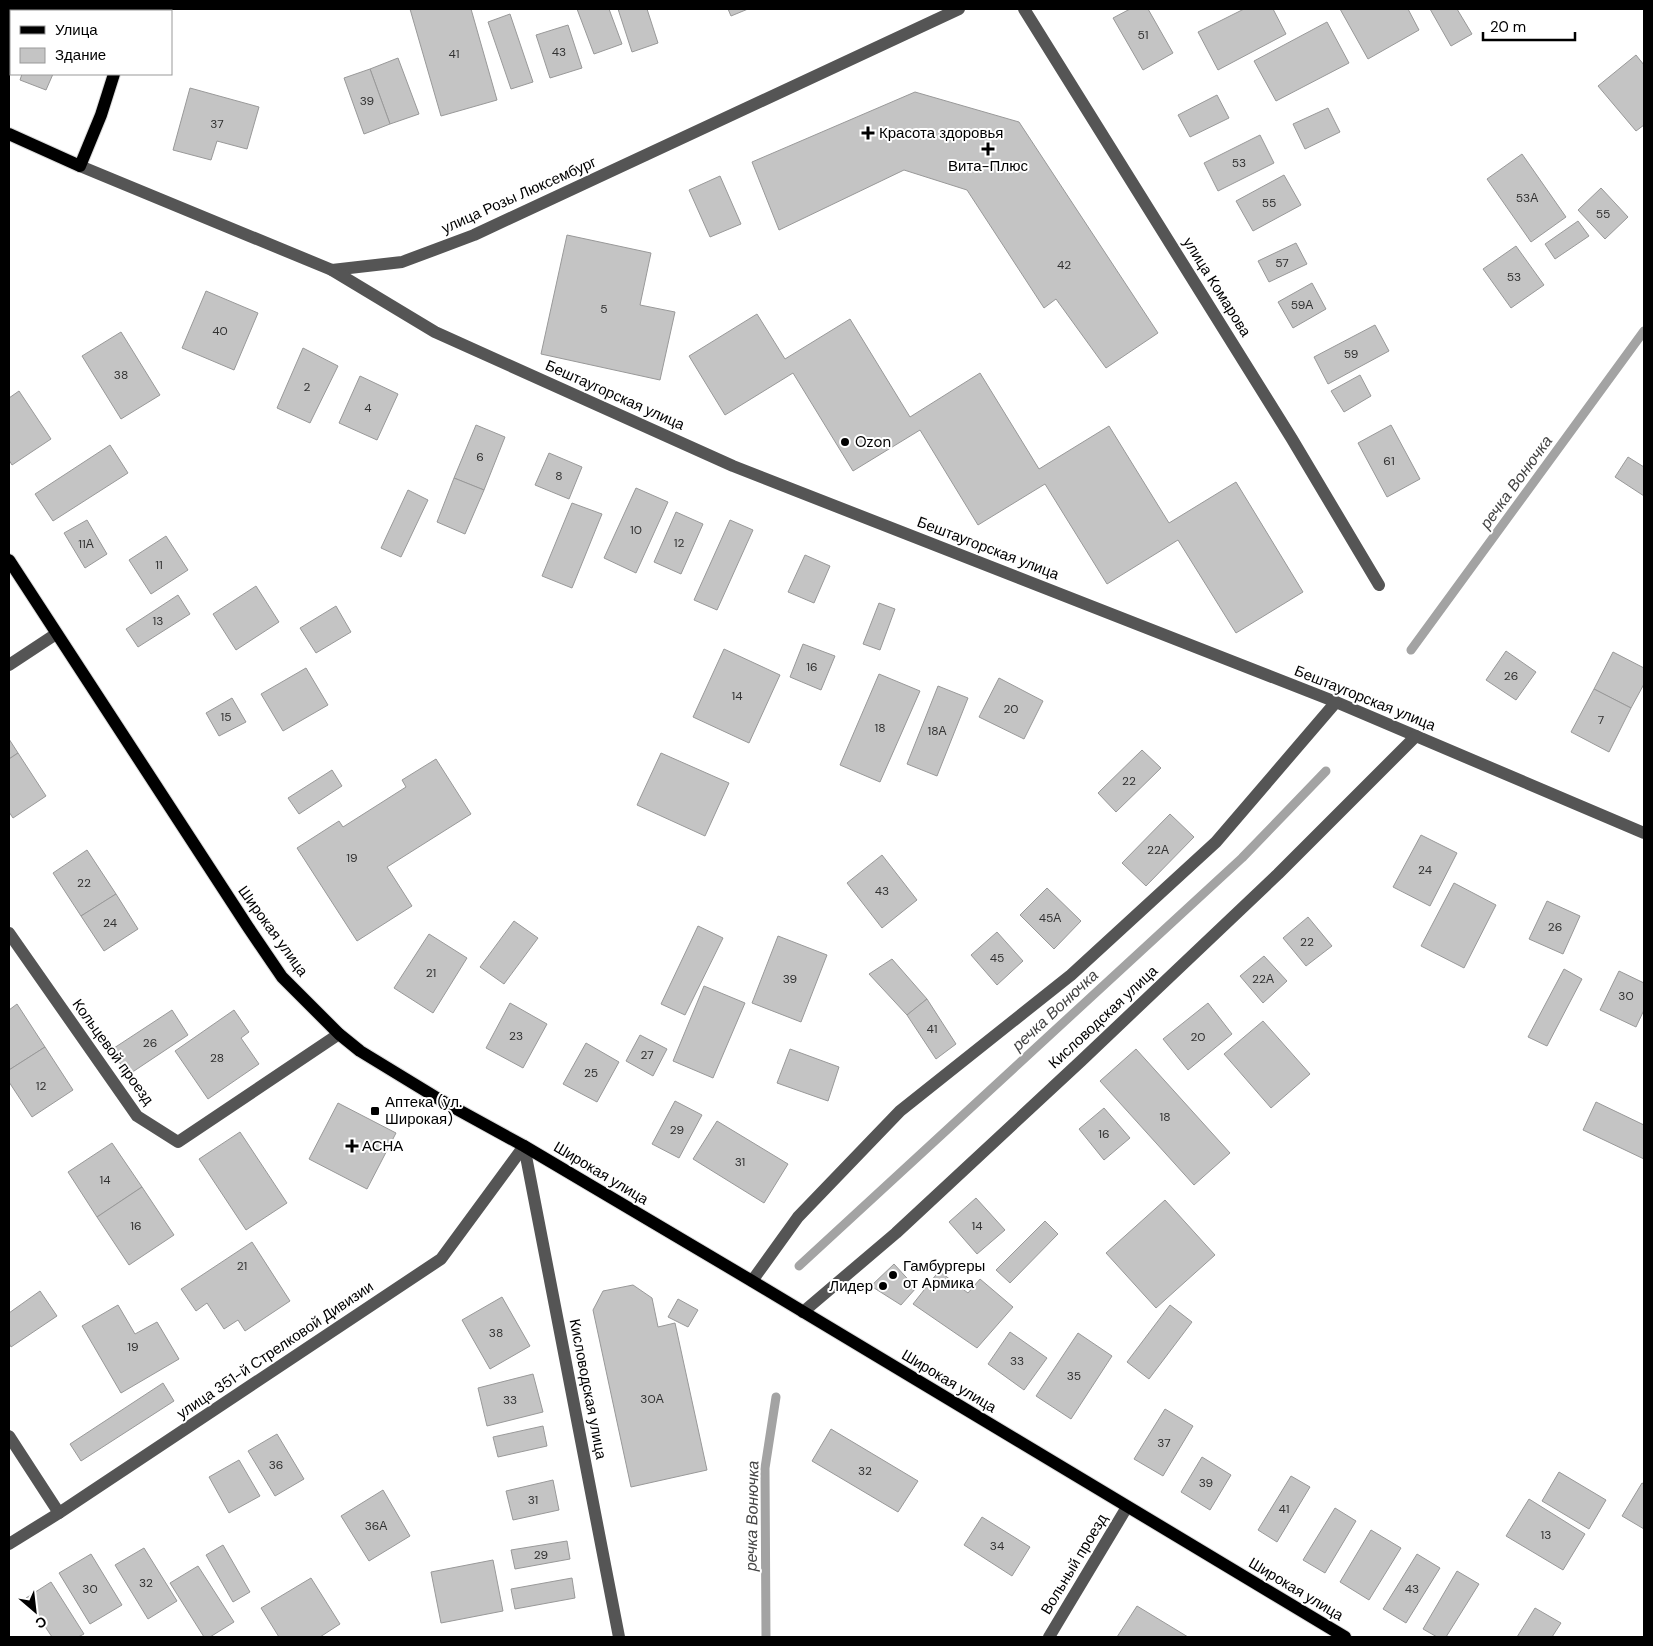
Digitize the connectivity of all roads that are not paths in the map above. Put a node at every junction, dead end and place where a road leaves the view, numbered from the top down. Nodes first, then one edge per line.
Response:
1 (959, 9) edge
2 (1024, 9) edge
3 (114, 75) edge
4 (9, 134) edge
5 (80, 166) junction
6 (332, 270) junction
7 (9, 560) edge
8 (1379, 585) dead end
9 (56, 634) junction
10 (9, 665) edge
11 (1336, 702) junction
12 (1416, 736) junction
13 (1644, 832) edge
14 (9, 933) edge
15 (339, 1034) junction
16 (524, 1146) junction
17 (752, 1281) junction
18 (803, 1312) junction
19 (9, 1436) edge
20 (1127, 1507) junction
21 (59, 1512) junction
22 (9, 1544) edge
23 (1339, 1636) edge
24 (619, 1637) edge
25 (1048, 1637) edge

1 - 6 street, улица Розы Люксембург
2 - 8 street, улица Комарова
3 - 5 main road
4 - 5 main road
5 - 6 street, улица Розы Люксембург
6 - 11 street, Бештаугорская улица
7 - 9 main road, Широкая улица
9 - 10 street
9 - 15 main road, Широкая улица
11 - 12 street, Бештаугорская улица
11 - 17 street
12 - 13 street, Бештаугорская улица
12 - 18 street, Кисловодская улица
14 - 15 street, Кольцевой проезд
15 - 16 main road, Широкая улица
16 - 17 main road, Широкая улица
16 - 21 street, улица 351-й Стрелковой Дивизии
16 - 24 street, Кисловодская улица
17 - 18 main road, Широкая улица
18 - 20 main road, Широкая улица
19 - 21 street
20 - 23 main road, Широкая улица
20 - 25 street, Вольный проезд
21 - 22 street, улица 351-й Стрелковой Дивизии

